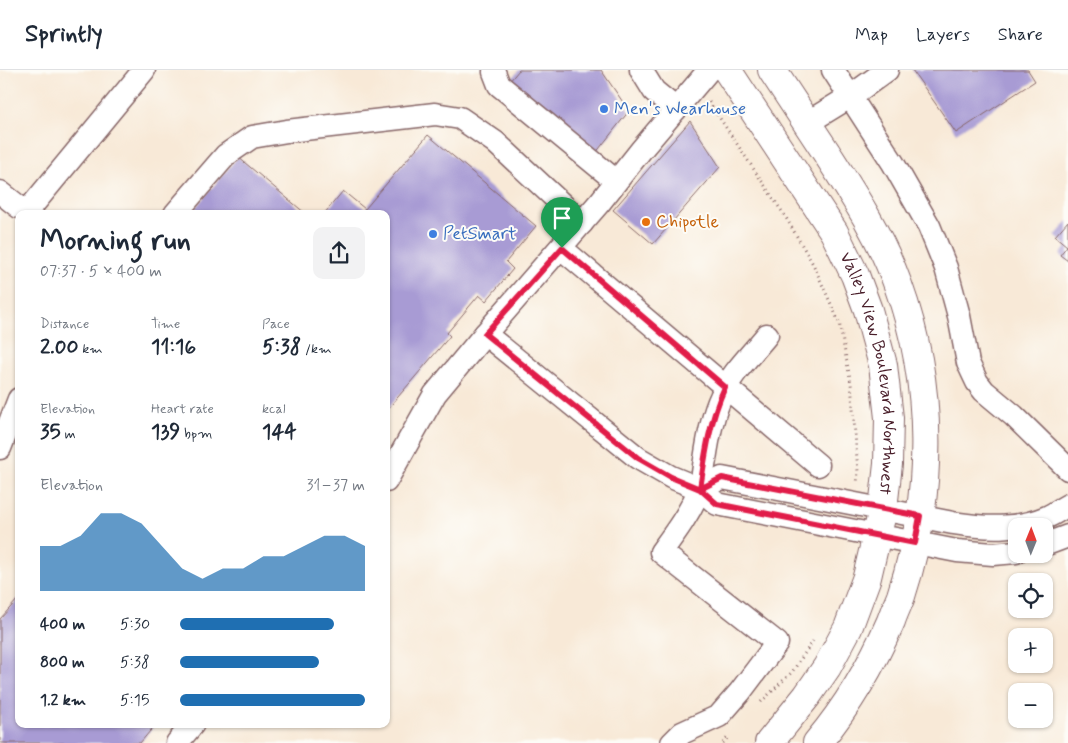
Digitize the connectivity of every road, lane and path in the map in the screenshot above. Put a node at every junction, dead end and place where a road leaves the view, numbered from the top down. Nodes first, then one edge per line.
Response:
1 (144, 70) edge
2 (640, 70) edge
3 (727, 70) edge
4 (748, 70) edge
5 (772, 70) edge
6 (833, 70) edge
7 (887, 70) edge
8 (493, 71) edge
9 (703, 77) edge
10 (851, 96) junction
11 (676, 109) junction
12 (807, 123) junction
13 (616, 181) junction
14 (0, 192) edge
15 (179, 210) edge
16 (582, 223) junction
17 (562, 248) junction
18 (485, 334) junction
19 (767, 335) dead end
20 (725, 387) junction
21 (15, 409) edge
22 (0, 448) edge
23 (818, 464) dead end
24 (1068, 469) edge
25 (858, 472) dead end
26 (390, 474) edge
27 (700, 489) junction
28 (1068, 505) edge
29 (882, 509) junction
30 (920, 516) junction
31 (877, 536) junction
32 (1068, 536) edge
33 (1053, 542) edge
34 (915, 543) junction
35 (1008, 553) edge
36 (190, 728) edge
37 (177, 743) edge
38 (672, 743) edge
39 (769, 743) edge
40 (817, 743) edge

1 - 14 lane
2 - 11 lane
3 - 29 main road, Valley View Boulevard Northwest
4 - 12 main road
5 - 12 main road
6 - 10 lane
7 - 10 lane
8 - 13 lane
9 - 11 lane
9 - 25 path
10 - 12 lane
10 - 24 lane
11 - 13 lane
12 - 30 main road
13 - 16 lane
15 - 16 lane
16 - 17 lane
17 - 18 lane
17 - 20 lane
18 - 26 lane
18 - 27 lane
19 - 20 lane
20 - 23 lane
20 - 27 lane
21 - 22 lane
27 - 29 lane
27 - 31 lane
27 - 38 lane
28 - 30 lane
29 - 30 lane
29 - 31 main road, Valley View Boulevard Northwest
30 - 34 main road
31 - 34 lane
31 - 39 main road, Valley View Boulevard Northwest
32 - 33 lane
34 - 35 lane
34 - 40 main road
36 - 37 lane

